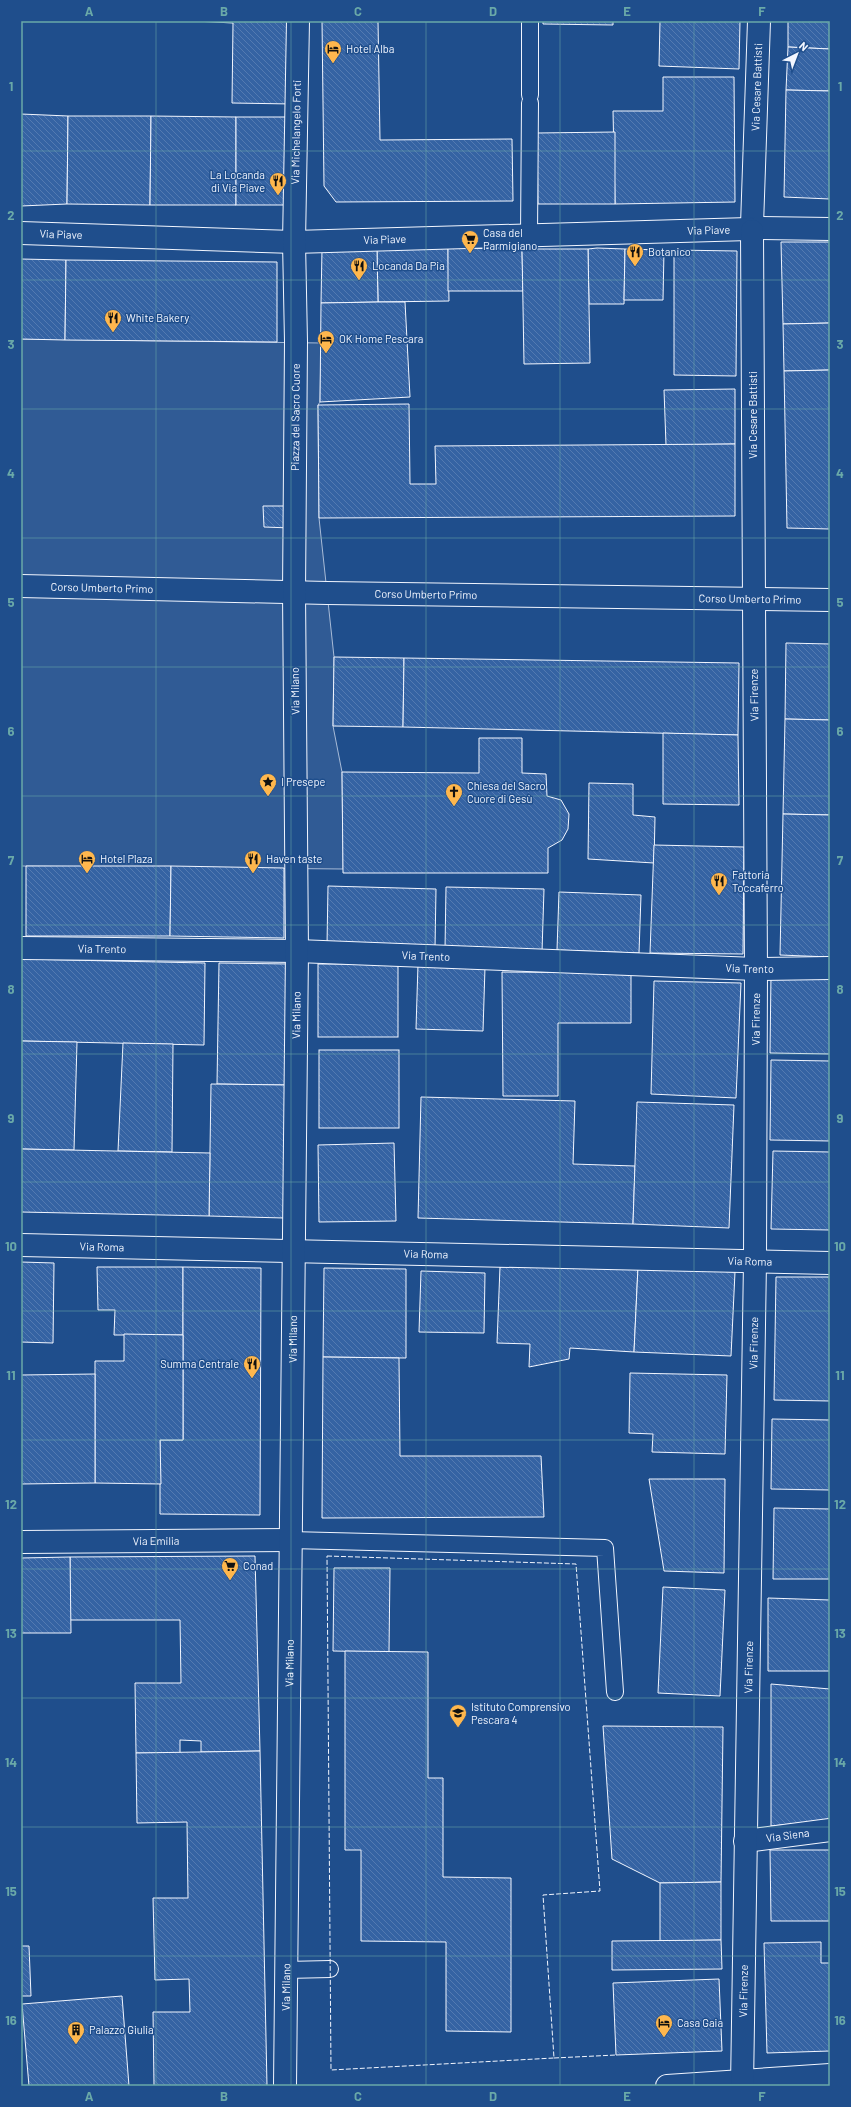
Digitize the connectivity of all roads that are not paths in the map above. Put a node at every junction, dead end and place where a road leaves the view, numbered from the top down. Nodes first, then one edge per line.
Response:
1 (298, 21) edge
2 (530, 21) edge
3 (759, 21) edge
4 (752, 228) junction
5 (830, 229) edge
6 (21, 234) edge
7 (529, 235) junction
8 (294, 242) junction
9 (21, 586) edge
10 (294, 592) junction
11 (753, 600) junction
12 (830, 600) edge
13 (21, 948) edge
14 (297, 952) junction
15 (830, 968) edge
16 (756, 969) junction
17 (21, 1245) edge
18 (293, 1251) junction
19 (755, 1261) junction
20 (830, 1263) edge
21 (290, 1540) junction
22 (21, 1542) edge
23 (615, 1692) dead end
24 (830, 1830) edge
25 (745, 1841) junction
26 (330, 1969) dead end
27 (286, 1970) junction
28 (830, 2075) edge
29 (742, 2083) edge
30 (285, 2086) edge
31 (667, 2086) edge

1 - 8 street, Via Michelangelo Forti
2 - 7 lane
3 - 4 street, Via Cesare Battisti
4 - 5 street, Via Piave
4 - 7 street, Via Piave
4 - 11 street, Via Cesare Battisti
6 - 8 street, Via Piave
7 - 8 street, Via Piave
8 - 10 street, Piazza del Sacro Cuore
9 - 10 street, Corso Umberto Primo
10 - 11 street, Corso Umberto Primo
10 - 14 street, Via Milano
11 - 12 street, Corso Umberto Primo
11 - 16 street, Via Firenze
13 - 14 street, Via Trento
14 - 16 street, Via Trento
14 - 18 street, Via Milano
15 - 16 street, Via Trento
16 - 19 street, Via Firenze
17 - 18 street, Via Roma
18 - 19 street, Via Roma
18 - 21 street, Via Milano
19 - 20 street, Via Roma
19 - 25 street, Via Firenze
21 - 22 street, Via Emilia
21 - 23 lane
21 - 27 street, Via Milano
24 - 25 street, Via Siena
25 - 29 street, Via Firenze
26 - 27 lane
27 - 30 street, Via Milano
28 - 29 street
29 - 31 street

